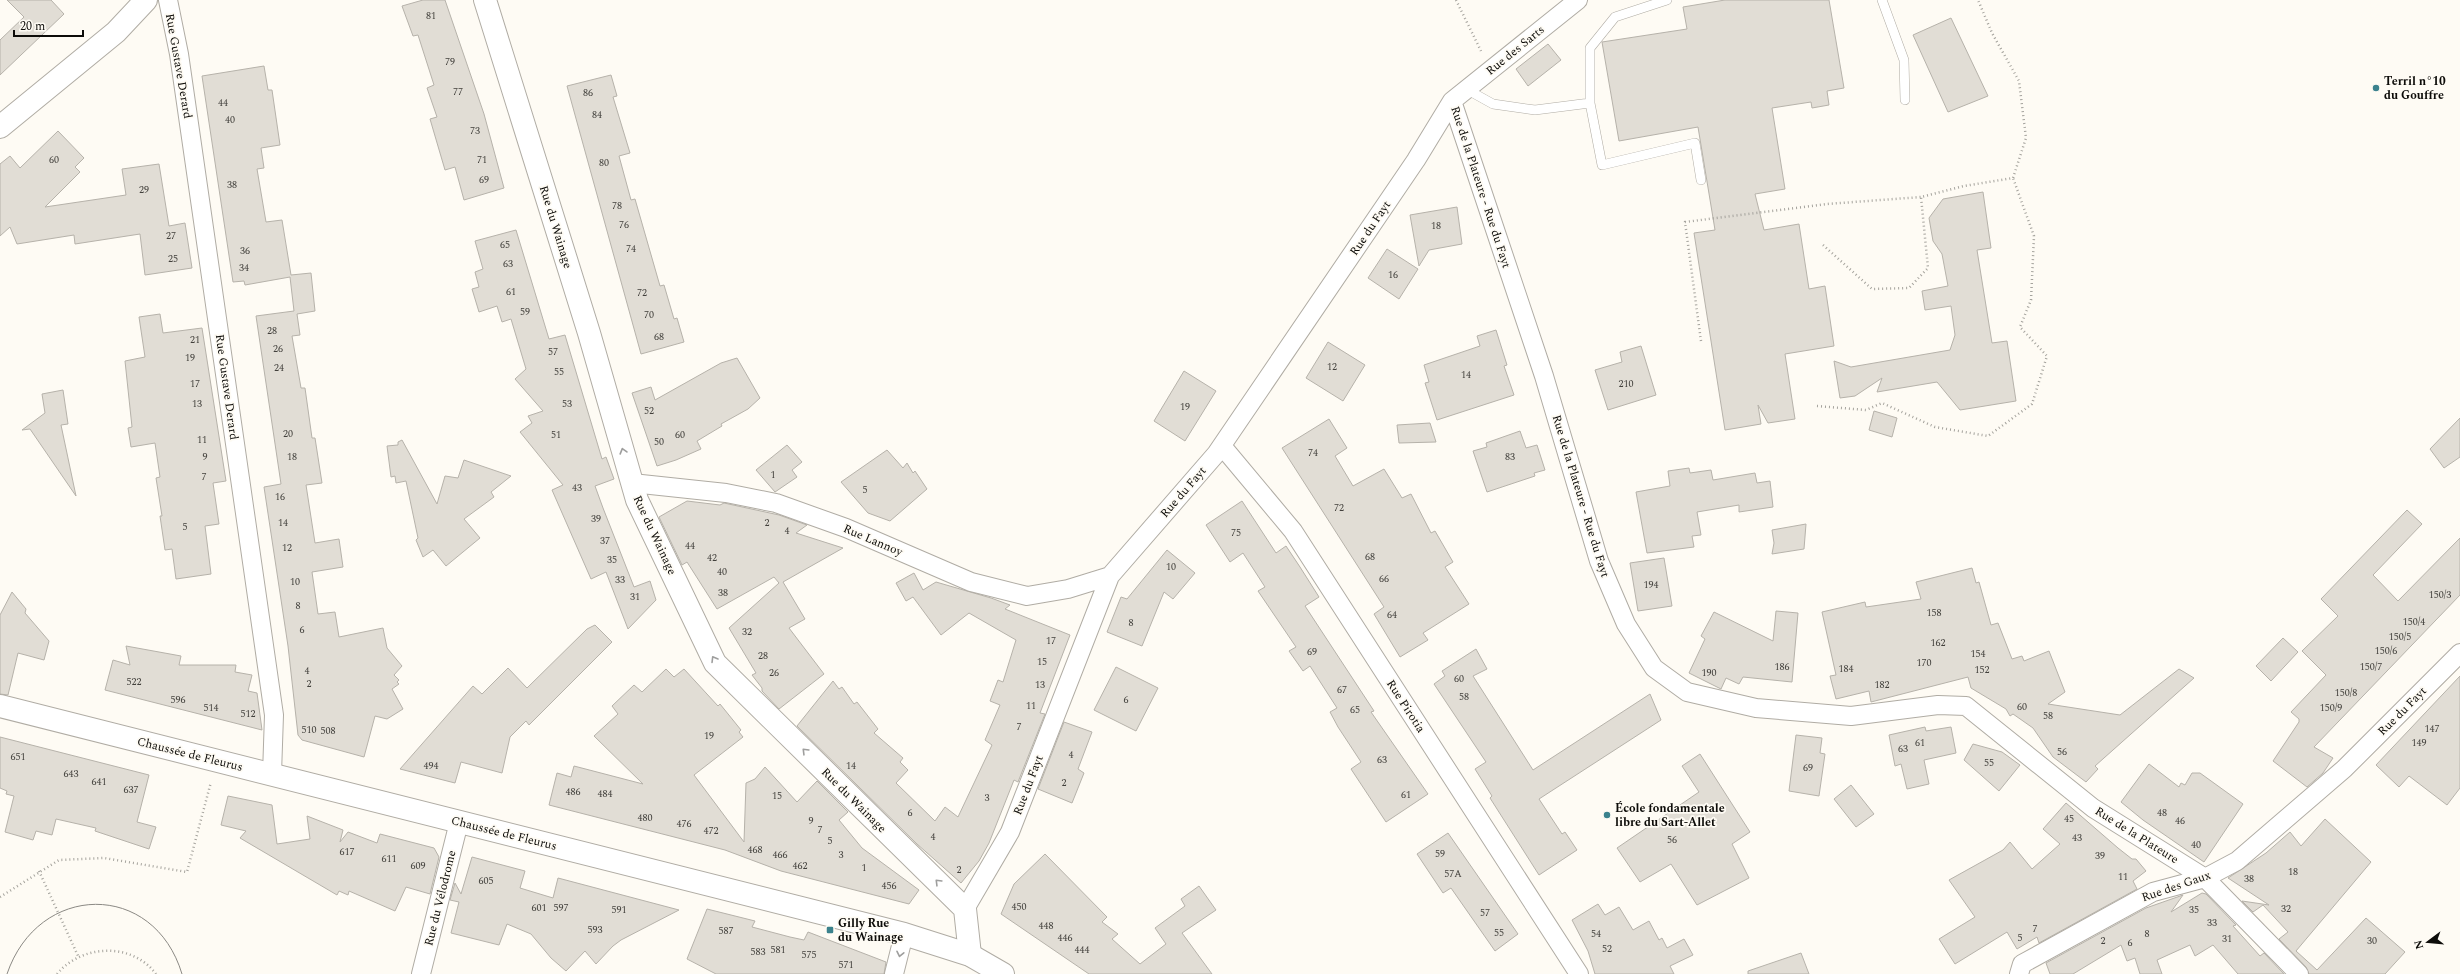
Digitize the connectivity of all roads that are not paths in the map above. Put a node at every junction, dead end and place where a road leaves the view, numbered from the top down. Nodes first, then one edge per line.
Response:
1 (146, 0) edge
2 (168, 0) edge
3 (485, 0) edge
4 (1578, 0) edge
5 (1667, 0) edge
6 (1882, 0) edge
7 (1466, 89) junction
8 (1904, 100) dead end
9 (1452, 101) junction
10 (1590, 103) junction
11 (0, 127) edge
12 (1701, 180) dead end
13 (1222, 446) junction
14 (632, 483) junction
15 (1110, 576) junction
16 (2460, 653) edge
17 (0, 706) edge
18 (1966, 706) joint
19 (2344, 769) joint
20 (272, 774) junction
21 (459, 822) junction
22 (2205, 878) junction
23 (965, 909) junction
24 (904, 934) junction
25 (970, 955) junction
26 (421, 974) edge
27 (894, 974) edge
28 (1003, 974) edge
29 (1579, 974) edge
30 (2018, 974) edge
31 (2299, 974) edge

1 - 11 street
2 - 20 street, Rue Gustave Derard
14 -> 3 street, Rue du Wainage
4 - 7 street, Rue des Sarts
5 - 10 lane
6 - 8 lane
7 - 9 street, Rue des Sarts
7 - 10 lane
9 - 13 street, Rue du Fayt
9 - 18 street, Rue de la Plateure - Rue du Fayt
10 - 12 lane
13 - 15 street, Rue du Fayt
13 - 29 street, Rue Pirotia
14 - 15 street, Rue Lannoy
23 -> 14 street, Rue du Wainage
15 - 23 street, Rue du Fayt
16 - 19 street, Rue du Fayt
17 - 20 street, Chaussée de Fleurus
18 - 22 street, Rue de la Plateure
19 - 22 street, Rue des Gaux
20 - 21 street, Chaussée de Fleurus
21 - 24 street, Chaussée de Fleurus
21 - 26 street, Rue du Vélodrome
22 - 30 street, Rue des Gaux
22 - 31 street, Rue de la Plateure
23 - 25 street
24 - 25 street, Chaussée de Fleurus
24 -> 27 street
25 - 28 street, Chaussée de Fleurus

